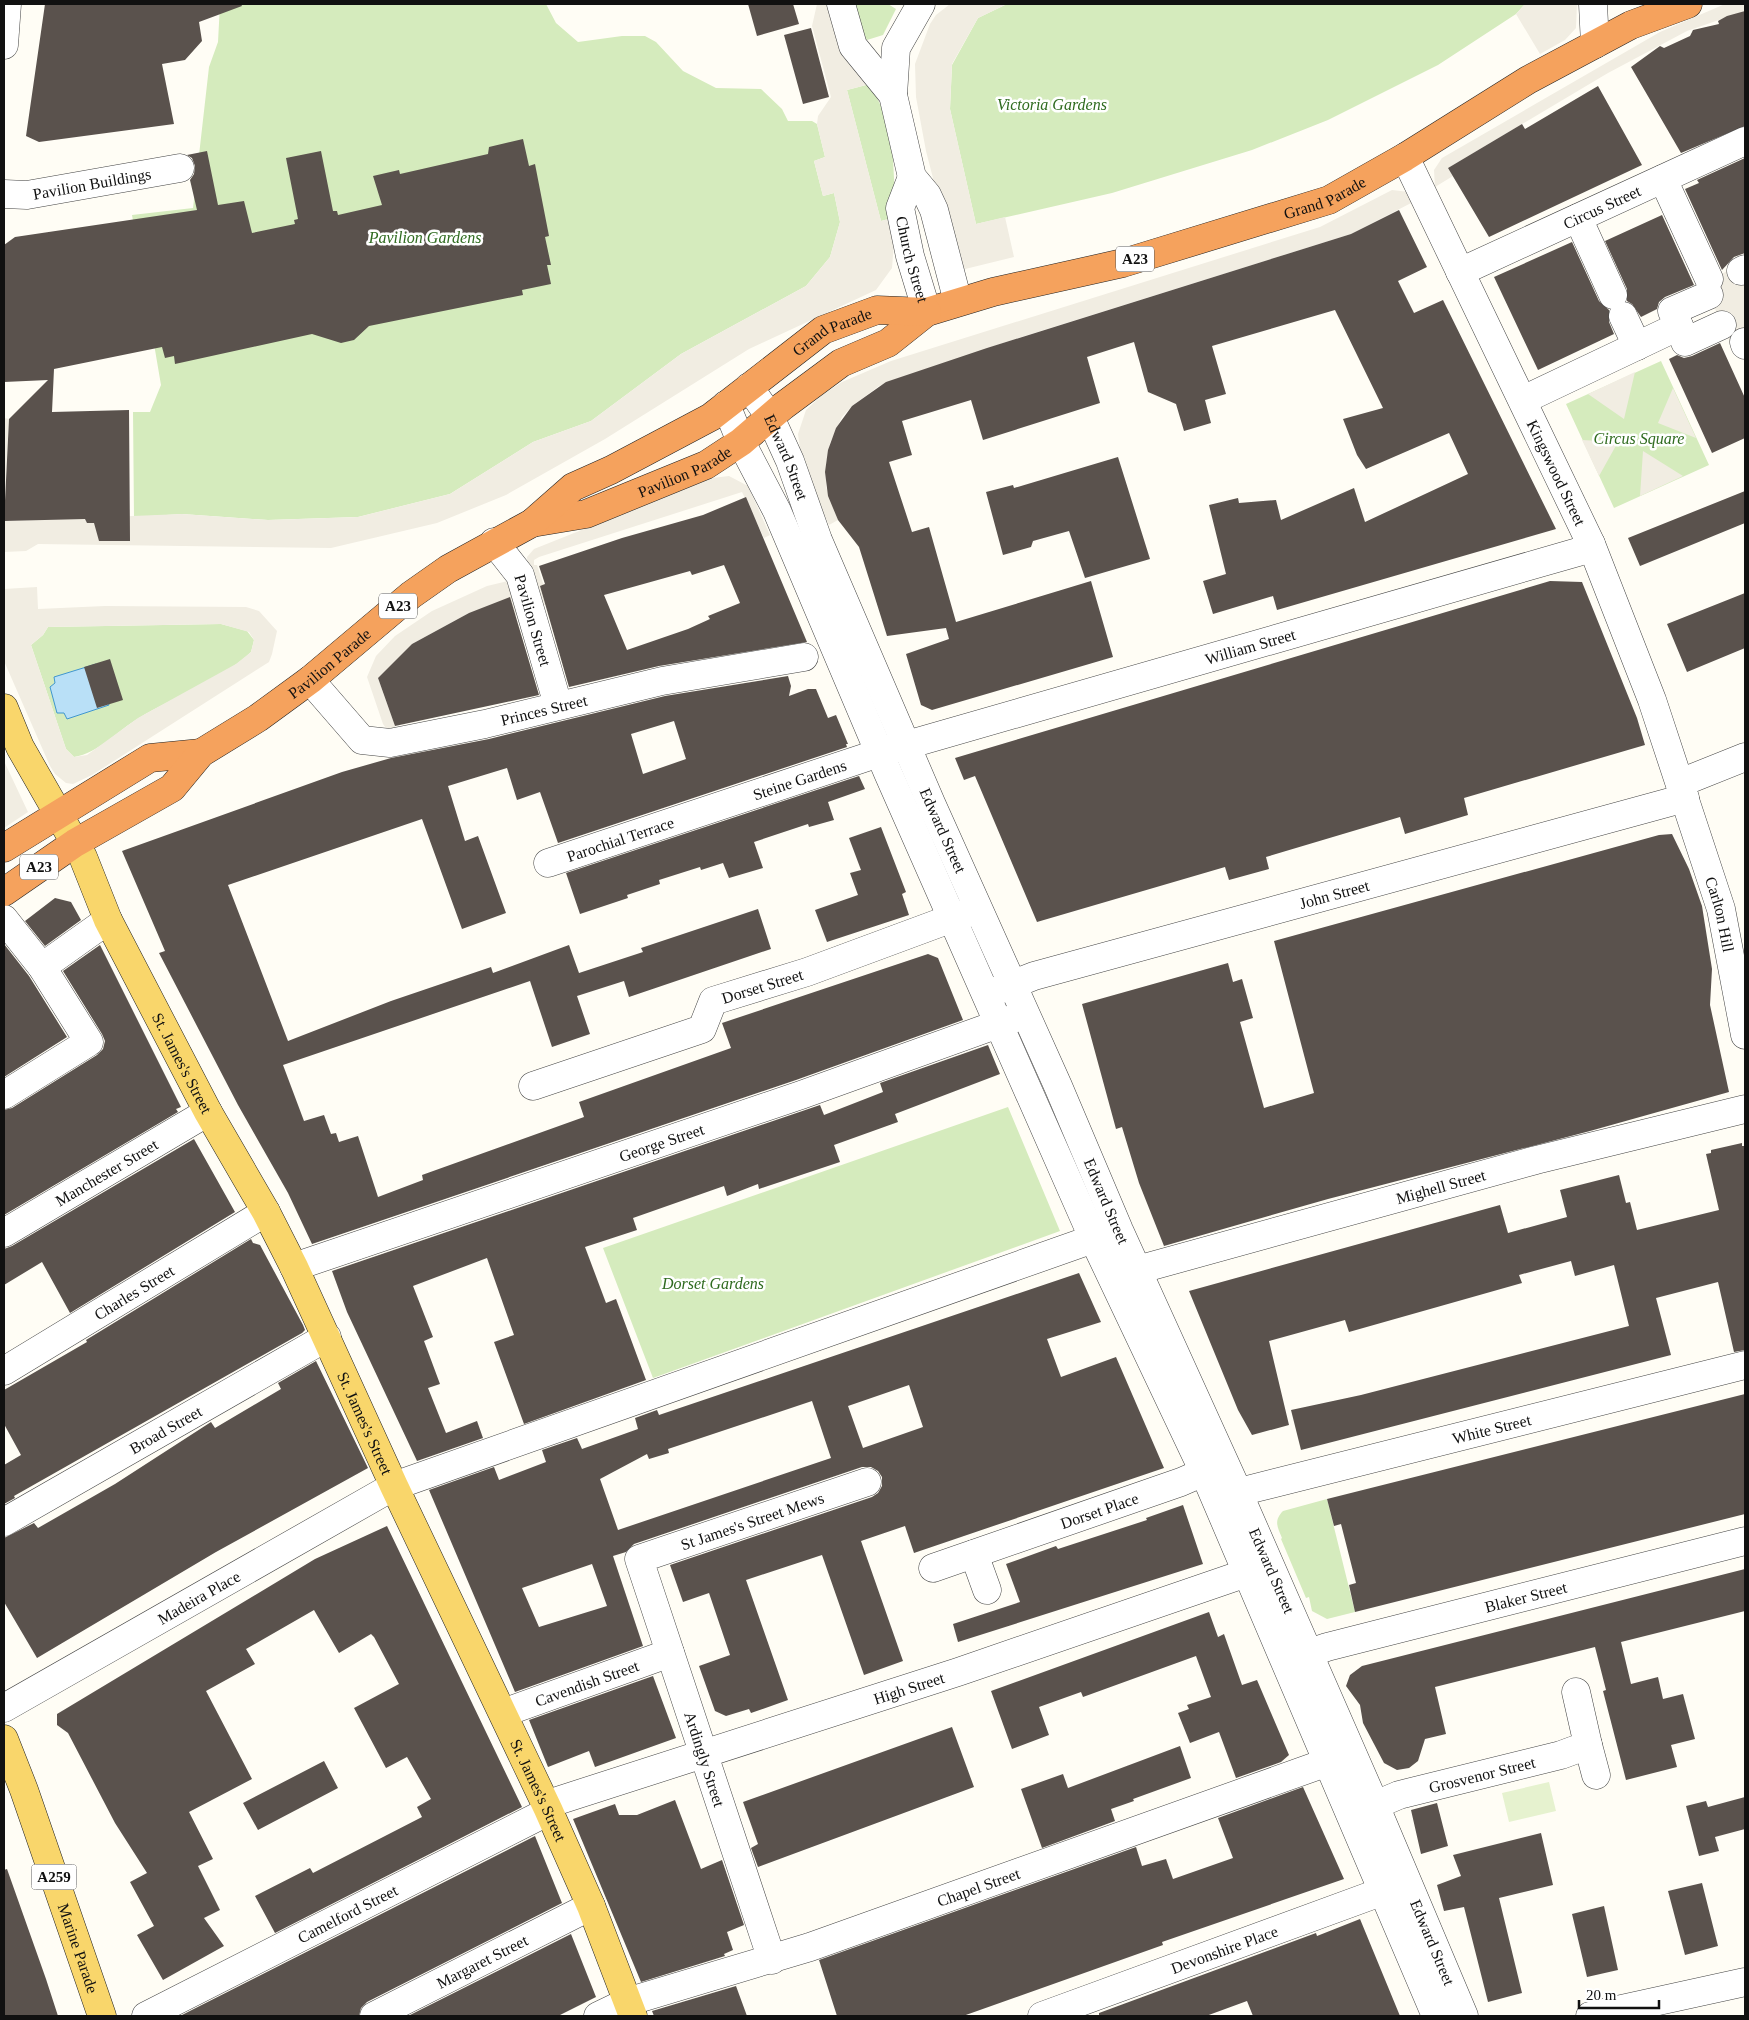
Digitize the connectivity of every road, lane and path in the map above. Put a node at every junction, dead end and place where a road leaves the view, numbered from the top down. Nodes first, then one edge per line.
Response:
1 (7, 4) edge
2 (841, 4) edge
3 (921, 4) edge
4 (1593, 4) edge
5 (1688, 4) edge
6 (1656, 8) edge
7 (1595, 44) junction
8 (4, 45) edge
9 (893, 96) junction
10 (1745, 141) edge
11 (1406, 156) junction
12 (180, 168) dead end
13 (912, 177) junction
14 (1663, 179) junction
15 (4, 194) edge
16 (1578, 218) junction
17 (1460, 272) junction
18 (958, 302) junction
19 (926, 312) junction
20 (1722, 325) dead end
21 (1679, 326) junction
22 (1637, 346) junction
23 (749, 387) junction
24 (1523, 400) junction
25 (726, 405) junction
26 (770, 417) junction
27 (741, 442) junction
28 (532, 523) junction
29 (494, 542) junction
30 (1591, 544) junction
31 (804, 657) dead end
32 (310, 680) junction
33 (558, 705) junction
34 (4, 708) edge
35 (907, 747) junction
36 (201, 753) junction
37 (879, 753) junction
38 (1745, 757) edge
39 (1682, 790) junction
40 (57, 814) junction
41 (694, 815) joint
42 (75, 843) junction
43 (4, 848) edge
44 (548, 863) dead end
45 (4, 892) edge
46 (979, 908) junction
47 (4, 919) edge
48 (952, 919) junction
49 (108, 920) junction
50 (42, 967) junction
51 (1013, 984) junction
52 (986, 996) junction
53 (1025, 1014) junction
54 (998, 1024) junction
55 (1745, 1035) edge
56 (533, 1086) dead end
57 (4, 1095) edge
58 (1745, 1109) edge
59 (208, 1112) junction
60 (266, 1212) junction
61 (1119, 1230) junction
62 (4, 1233) edge
63 (1094, 1240) junction
64 (294, 1267) junction
65 (1137, 1270) junction
66 (327, 1337) junction
67 (1745, 1365) edge
68 (4, 1371) edge
69 (1214, 1468) junction
70 (867, 1482) dead end
71 (394, 1486) junction
72 (1227, 1497) junction
73 (4, 1522) edge
74 (1745, 1541) edge
75 (974, 1554) junction
76 (640, 1559) joint
77 (933, 1568) dead end
78 (1258, 1569) junction
79 (987, 1590) dead end
80 (670, 1653) junction
81 (1296, 1657) junction
82 (1576, 1692) dead end
83 (4, 1708) edge
84 (503, 1713) junction
85 (4, 1739) edge
86 (1588, 1745) junction
87 (704, 1755) junction
88 (1341, 1760) junction
89 (1596, 1775) dead end
90 (548, 1809) junction
91 (1363, 1810) junction
92 (1395, 1887) junction
93 (591, 1906) junction
94 (772, 1960) junction
95 (1745, 1982) edge
96 (630, 2009) edge
97 (102, 2016) edge
98 (146, 2016) edge
99 (374, 2016) edge
100 (598, 2016) edge
101 (1042, 2016) edge
102 (1436, 2016) edge
103 (1464, 2016) edge
104 (1590, 2016) edge

1 - 8 street
2 - 9 street, Church Street
3 - 9 street
4 - 7 street
5 - 6 highway, Grand Parade / A23
6 - 7 highway, Grand Parade / A23
7 - 11 highway, Grand Parade / A23
9 - 13 street, Church Street
10 - 14 street, Circus Street
11 - 17 street, Kingswood Street
11 - 18 highway, Grand Parade / A23
12 - 15 street, Pavilion Buildings
13 - 18 street, Church Street
13 - 19 street, Church Street
14 - 16 street, Circus Street
14 - 21 street
16 - 17 street, Circus Street
16 - 22 street
17 - 24 street, Kingswood Street
18 - 19 highway, Grand Parade / A23
19 - 23 highway, Grand Parade / A23
19 - 26 highway, Grand Parade / A23
20 - 21 street
21 - 22 street
22 - 24 street
23 - 25 highway, A23
23 - 26 street, Edward Street
24 - 30 street, Kingswood Street
25 - 27 street, Edward Street
25 - 28 highway, Pavilion Parade / A23
26 - 27 highway, Pavilion Parade / A23
26 - 35 street, Edward Street
27 - 28 highway, Pavilion Parade / A23
27 - 37 street, Edward Street
28 - 29 highway, Pavilion Parade / A23
29 - 32 highway, Pavilion Parade / A23
29 - 33 street, Pavilion Street
30 - 35 street, William Street
30 - 39 street, Kingswood Street
31 - 33 street, Princes Street
32 - 33 street, Princes Street
32 - 36 highway, Pavilion Parade / A23
34 - 40 main road, St. James's Street
35 - 37 street, Steine Gardens
35 - 46 street, Edward Street
36 - 40 highway, Pavilion Parade / A23
36 - 42 highway, Pavilion Parade / A23
37 - 41 street, Steine Gardens
37 - 48 street, Edward Street
38 - 39 street, John Street
39 - 51 street, John Street
39 - 55 street, Carlton Hill
40 - 42 main road, St. James's Street
40 - 43 highway, A23
41 - 44 street, Parochial Terrace
42 - 45 highway, A23
42 - 49 main road, St. James's Street
46 - 48 street, Dorset Street
46 - 51 street, Edward Street
47 - 50 street
48 - 52 street, Edward Street
48 - 56 street, Dorset Street
49 - 50 street
49 - 59 main road, St. James's Street
50 - 57 street
51 - 52 street, John Street
51 - 53 street, Edward Street
52 - 54 street, Edward Street
53 - 54 street, George Street
53 - 61 street, Edward Street
54 - 63 street, Edward Street
54 - 64 street, George Street
58 - 65 street, Mighell Street
59 - 60 main road, St. James's Street
59 - 62 street, Manchester Street
60 - 64 main road, St. James's Street
60 - 68 street, Charles Street
61 - 63 street
61 - 65 street, Edward Street
63 - 69 street, Edward Street
63 - 71 street
64 - 66 main road, St. James's Street
65 - 69 street, Edward Street
66 - 71 main road, St. James's Street
66 - 73 street, Broad Street
67 - 72 street, White Street
69 - 72 street, Edward Street
69 - 75 street, Dorset Place
70 - 76 street, St James's Street Mews
71 - 83 street, Madeira Place
71 - 84 main road, St. James's Street
72 - 78 street, Edward Street
74 - 81 street, Blaker Street
75 - 77 street, Dorset Place
75 - 79 street
76 - 80 street, Ardingly Street
78 - 81 street, Edward Street
78 - 87 street, High Street
80 - 84 street, Cavendish Street
80 - 87 street, Ardingly Street
81 - 88 street, Edward Street
82 - 86 street
84 - 90 main road, St. James's Street
85 - 97 main road, Marine Parade / A259
86 - 89 street
86 - 91 street, Grosvenor Street
87 - 90 street, High Street
87 - 94 street, Ardingly Street
88 - 91 street, Edward Street
88 - 94 street, Chapel Street
90 - 93 main road, St. James's Street
90 - 98 street, Camelford Street
91 - 92 street, Edward Street
92 - 101 street, Devonshire Place
92 - 102 street, Edward Street
92 - 103 street, Edward Street
93 - 96 main road, St. James's Street
93 - 99 street, Margaret Street
94 - 96 street, Chapel Street
95 - 104 street
96 - 100 street, Chapel Street

